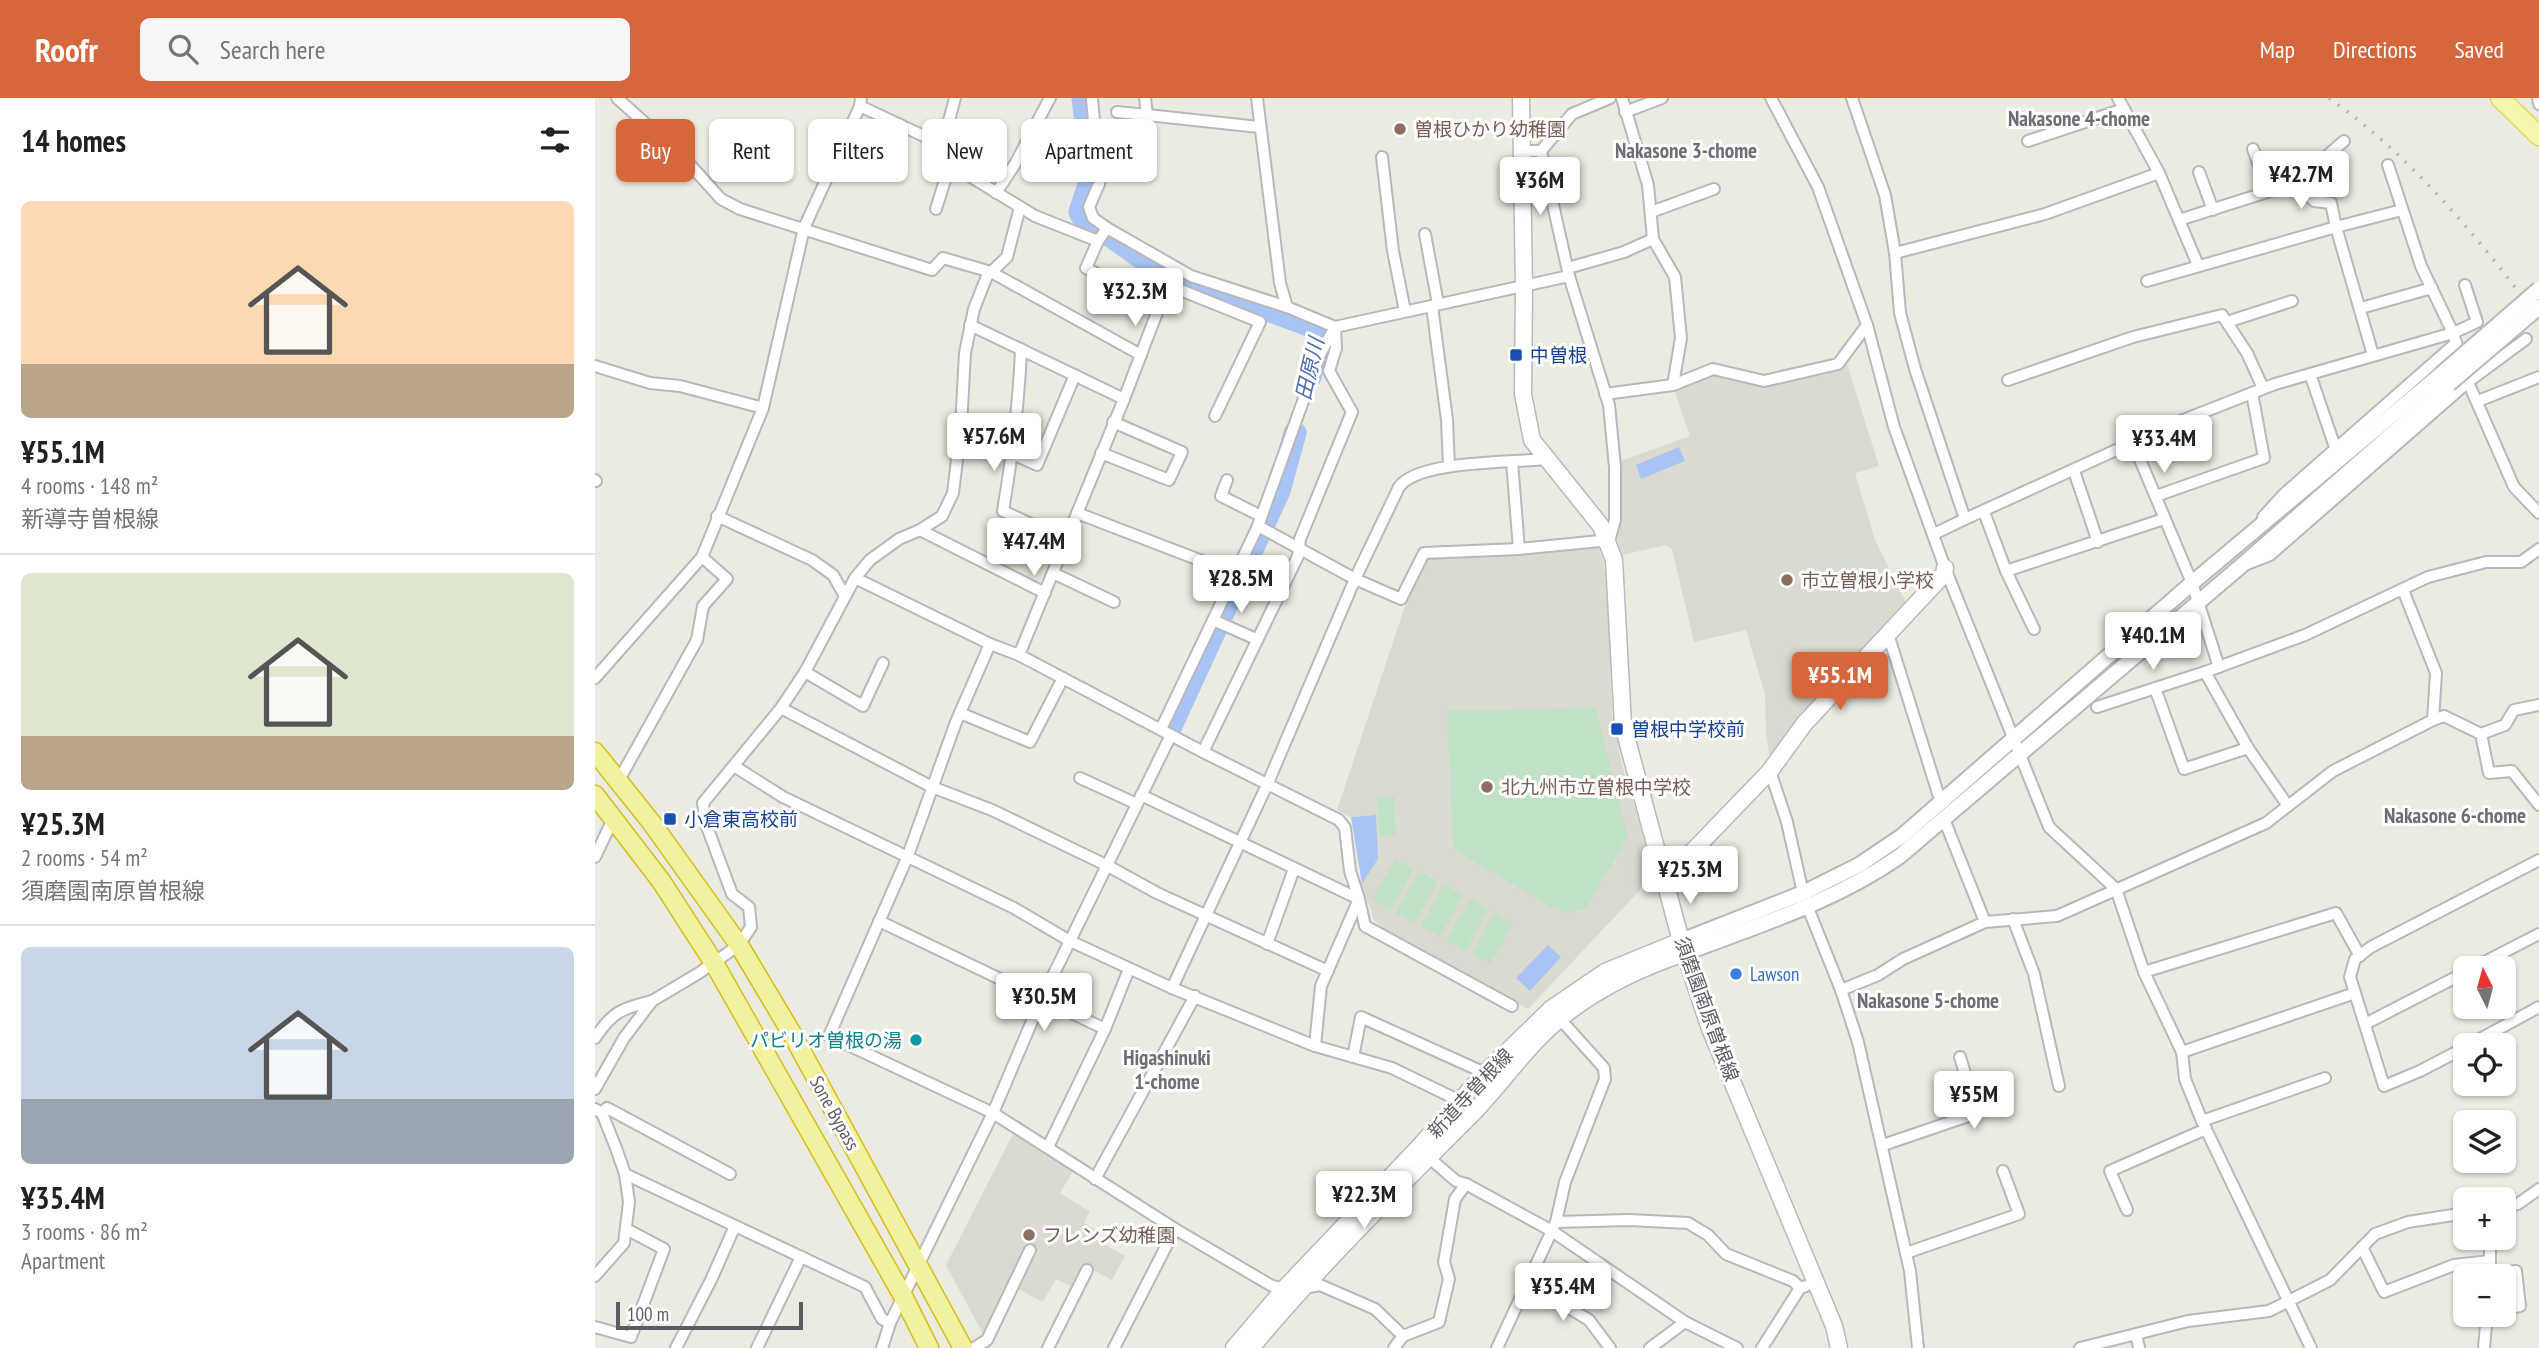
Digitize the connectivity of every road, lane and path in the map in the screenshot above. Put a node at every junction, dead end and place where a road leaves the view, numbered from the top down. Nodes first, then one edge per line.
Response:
1 (617, 98) edge
2 (955, 98) edge
3 (1050, 98) edge
4 (1092, 98) edge
5 (1145, 98) edge
6 (1257, 98) edge
7 (1521, 98) edge
8 (1610, 98) edge
9 (1622, 98) edge
10 (1662, 98) edge
11 (1771, 98) edge
12 (1852, 98) edge
13 (2118, 98) edge
14 (2500, 98) edge
15 (2538, 98) edge
16 (861, 102) edge
17 (2539, 104) edge
18 (2124, 109) junction
19 (1117, 112) dead end
20 (1625, 113) junction
21 (1147, 115) junction
22 (949, 119) edge
23 (1259, 127) junction
24 (922, 135) edge
25 (2539, 136) edge
26 (2028, 141) dead end
27 (2344, 141) dead end
28 (2253, 149) dead end
29 (1521, 151) junction
30 (1541, 151) junction
31 (1382, 157) dead end
32 (2388, 165) dead end
33 (2199, 172) dead end
34 (2159, 173) junction
35 (944, 182) edge
36 (980, 182) edge
37 (2297, 183) junction
38 (1714, 189) dead end
39 (2268, 191) junction
40 (996, 193) junction
41 (1020, 207) junction
42 (936, 209) dead end
43 (2213, 210) junction
44 (2402, 210) junction
45 (1651, 212) junction
46 (2179, 220) junction
47 (2336, 227) junction
48 (804, 228) junction
49 (1107, 228) junction
50 (1425, 234) dead end
51 (1653, 239) junction
52 (1098, 242) junction
53 (1895, 254) junction
54 (2198, 265) junction
55 (1174, 268) junction
56 (991, 272) junction
57 (1568, 272) junction
58 (2147, 281) dead end
59 (1168, 285) junction
60 (2465, 285) dead end
61 (1524, 288) junction
62 (2432, 288) junction
63 (2539, 289) edge
64 (1267, 301) junction
65 (2292, 301) dead end
66 (1435, 305) junction
67 (1159, 307) junction
68 (1287, 307) junction
69 (2539, 307) edge
70 (2361, 308) junction
71 (1405, 311) junction
72 (1260, 322) junction
73 (2227, 322) junction
74 (970, 325) junction
75 (1867, 325) junction
76 (1335, 327) junction
77 (2454, 338) junction
78 (2526, 338) dead end
79 (1021, 349) junction
80 (1141, 355) junction
81 (2373, 355) junction
82 (595, 366) edge
83 (2310, 374) junction
84 (1075, 375) junction
85 (2539, 377) edge
86 (2008, 380) dead end
87 (2444, 380) junction
88 (2469, 382) junction
89 (1673, 385) junction
90 (2257, 391) junction
91 (1605, 394) junction
92 (1124, 399) junction
93 (2478, 401) junction
94 (763, 408) junction
95 (1215, 416) dead end
96 (1114, 422) junction
97 (2133, 443) junction
98 (2336, 450) junction
99 (1101, 453) junction
100 (1013, 454) junction
101 (1545, 459) junction
102 (1512, 462) junction
103 (1449, 466) junction
104 (2074, 471) junction
105 (1227, 480) dead end
106 (2156, 496) junction
107 (1984, 512) junction
108 (1077, 513) junction
109 (2539, 513) edge
110 (717, 516) junction
111 (1965, 519) junction
112 (2164, 519) junction
113 (1260, 521) junction
114 (920, 530) junction
115 (1934, 534) junction
116 (1065, 540) junction
117 (2098, 542) junction
118 (1608, 545) junction
119 (2235, 547) junction
120 (1519, 548) junction
121 (1299, 549) junction
122 (2539, 549) edge
123 (702, 557) junction
124 (2241, 566) junction
125 (1945, 568) junction
126 (2006, 571) junction
127 (1053, 573) junction
128 (1236, 574) junction
129 (855, 578) junction
130 (1355, 579) junction
131 (2192, 583) junction
132 (2403, 590) junction
133 (1045, 593) junction
134 (845, 596) junction
135 (1114, 602) dead end
136 (2197, 603) junction
137 (1213, 620) junction
138 (2034, 629) dead end
139 (1888, 634) junction
140 (1256, 639) junction
141 (990, 644) junction
142 (1019, 655) junction
143 (883, 663) dead end
144 (2218, 667) junction
145 (805, 672) junction
146 (2205, 672) junction
147 (595, 678) edge
148 (1063, 678) junction
149 (2155, 688) junction
150 (2539, 705) edge
151 (2097, 707) dead end
152 (781, 708) junction
153 (960, 713) junction
154 (2433, 719) junction
155 (1166, 732) junction
156 (2481, 734) junction
157 (2012, 738) junction
158 (2248, 748) junction
159 (595, 752) edge
160 (1203, 752) junction
161 (2019, 753) junction
162 (734, 766) junction
163 (1770, 771) junction
164 (1080, 778) dead end
165 (619, 780) junction
166 (1267, 785) junction
167 (932, 787) junction
168 (595, 795) edge
169 (1139, 800) junction
170 (1941, 803) junction
171 (2539, 805) edge
172 (2288, 806) junction
173 (614, 817) junction
174 (1944, 819) junction
175 (1240, 842) junction
176 (595, 857) edge
177 (907, 858) junction
178 (2539, 860) edge
179 (1108, 866) junction
180 (1294, 869) junction
181 (1664, 881) junction
182 (2116, 890) junction
183 (1803, 893) junction
184 (1359, 899) junction
185 (1808, 908) junction
186 (1205, 916) junction
187 (2013, 919) junction
188 (879, 922) junction
189 (1985, 922) junction
190 (2539, 934) edge
191 (1070, 941) junction
192 (1267, 944) junction
193 (739, 945) junction
194 (1683, 947) junction
195 (2360, 956) junction
196 (2496, 956) edge
197 (714, 963) junction
198 (1129, 969) junction
199 (1328, 971) junction
200 (2144, 972) junction
201 (2453, 979) edge
202 (1171, 988) junction
203 (1841, 990) junction
204 (2355, 993) junction
205 (1195, 996) junction
206 (1041, 1000) junction
207 (652, 1001) junction
208 (1512, 1006) dead end
209 (2539, 1007) edge
210 (1560, 1019) junction
211 (2365, 1024) junction
212 (1105, 1029) junction
213 (2492, 1033) edge
214 (595, 1038) edge
215 (1315, 1046) junction
216 (2182, 1052) junction
217 (2453, 1054) edge
218 (1353, 1057) junction
219 (1961, 1058) dead end
220 (1485, 1073) junction
221 (2325, 1078) dead end
222 (2059, 1086) dead end
223 (595, 1089) edge
224 (1461, 1100) junction
225 (598, 1111) edge
226 (1474, 1111) junction
227 (993, 1113) junction
228 (2204, 1125) junction
229 (1883, 1145) junction
230 (1048, 1147) junction
231 (1423, 1152) junction
232 (2003, 1171) dead end
233 (625, 1174) junction
234 (730, 1174) dead end
235 (1095, 1179) junction
236 (1466, 1184) junction
237 (2539, 1189) edge
238 (2516, 1204) edge
239 (2127, 1210) dead end
240 (2453, 1215) edge
241 (735, 1226) junction
242 (1554, 1227) junction
243 (625, 1229) junction
244 (1175, 1229) junction
245 (2362, 1247) junction
246 (1030, 1250) dead end
247 (2490, 1250) edge
248 (1906, 1253) junction
249 (800, 1257) junction
250 (2490, 1261) junction
251 (2490, 1264) edge
252 (918, 1265) junction
253 (1087, 1270) dead end
254 (2516, 1271) edge
255 (595, 1276) edge
256 (1816, 1283) junction
257 (1529, 1284) junction
258 (1305, 1288) junction
259 (1800, 1288) junction
260 (1284, 1289) junction
261 (903, 1296) junction
262 (2289, 1302) junction
263 (2516, 1307) edge
264 (1685, 1322) junction
265 (890, 1323) junction
266 (595, 1327) edge
267 (2486, 1327) edge
268 (2136, 1334) junction
269 (1403, 1336) junction
270 (1254, 1347) edge
271 (676, 1348) edge
272 (757, 1348) edge
273 (882, 1348) edge
274 (929, 1348) edge
275 (963, 1348) edge
276 (974, 1348) edge
277 (1048, 1348) edge
278 (1114, 1348) edge
279 (1234, 1348) edge
280 (1394, 1348) edge
281 (1497, 1348) edge
282 (1610, 1348) edge
283 (1650, 1348) edge
284 (1737, 1348) edge
285 (1762, 1348) edge
286 (1839, 1348) edge
287 (1918, 1348) edge
288 (2080, 1348) edge
289 (2140, 1348) edge
290 (2311, 1348) edge
291 (2484, 1348) edge

1 - 48 street
2 - 22 street
3 - 40 street
4 - 49 street
5 - 21 street
6 - 23 street
7 - 29 main road, 須磨園南原曽根線
8 - 30 street
9 - 20 street
10 - 20 street
11 - 75 street
12 - 53 street
13 - 18 street
14 - 25 main road
15 - 17 street
16 - 24 street
16 - 48 street
18 - 26 street
18 - 34 street
19 - 21 street
20 - 45 street
21 - 23 street
23 - 68 street
27 - 37 street
28 - 39 street
29 - 30 street
29 - 61 main road, 須磨園南原曽根線
30 - 57 street
31 - 71 street
32 - 44 street
33 - 43 street
34 - 46 street
34 - 53 street
35 - 42 street
36 - 40 street
37 - 39 street
37 - 47 street
38 - 45 street
39 - 43 street
40 - 41 street
41 - 52 street
41 - 56 street
43 - 46 street
44 - 47 street
44 - 62 street
45 - 51 street
46 - 54 street
47 - 54 street
47 - 70 street
48 - 56 street
48 - 94 street
49 - 52 street
49 - 55 street
50 - 66 street
51 - 57 street
51 - 89 street
52 - 67 street
53 - 111 street
54 - 58 street
55 - 59 street
55 - 64 street
56 - 74 street
56 - 80 street
57 - 61 street
57 - 91 street
59 - 67 street
59 - 72 street
60 - 77 street
61 - 66 street
61 - 101 main road, 須磨園南原曽根線
62 - 70 street
62 - 77 street
63 - 87 street, bridge
64 - 68 street
64 - 72 street
65 - 73 street
66 - 71 street
66 - 103 street
67 - 80 street
68 - 76 street
69 - 87 street, bridge
70 - 81 street
71 - 76 street
72 - 95 street
73 - 86 street
73 - 90 street
74 - 79 street
74 - 114 street
75 - 89 street
75 - 115 street
76 - 113 street
76 - 121 street
77 - 81 street
77 - 88 street
77 - 98 street
78 - 88 street
79 - 84 street
79 - 100 street
80 - 92 street
81 - 83 street
82 - 94 street
83 - 90 street
83 - 98 street
84 - 92 street
84 - 100 street
85 - 93 street
87 - 119 street
87 - 124 street
88 - 93 street
88 - 124 street
89 - 91 street
90 - 97 street
90 - 106 street
91 - 118 street
92 - 96 street
93 - 109 street
94 - 110 street
96 - 99 street
96 - 99 street
97 - 104 street
97 - 106 street
98 - 119 street
99 - 108 street
100 - 116 street
101 - 102 street
101 - 118 main road, 須磨園南原曽根線
102 - 103 street
102 - 120 street
103 - 130 street
104 - 107 street
104 - 117 street
105 - 113 street
106 - 112 street
107 - 111 street
107 - 126 street
108 - 116 street
108 - 128 street
110 - 123 street
110 - 134 street
111 - 115 street
112 - 117 street
112 - 131 street
113 - 121 street
113 - 128 street
114 - 129 street
114 - 133 street
115 - 125 street
116 - 127 street
117 - 126 street
118 - 120 street
118 - 181 main road, 須磨園南原曽根線
119 - 131 street
120 - 130 street
121 - 130 street
121 - 140 street
122 - 132 street
123 - 147 street
123 - 165 street
124 - 136 street
125 - 139 main road
125 - 157 street
126 - 138 street
127 - 133 street
127 - 135 street
128 - 137 street
129 - 134 street
129 - 141 street
130 - 166 street
131 - 136 street
131 - 157 street
132 - 144 street
132 - 154 street
133 - 142 street
134 - 145 street
136 - 144 street
136 - 161 street
137 - 140 street
137 - 155 street
139 - 163 main road
139 - 170 street
140 - 160 street
141 - 142 street
141 - 153 street
142 - 148 street
143 - 145 street
144 - 146 street
145 - 152 street
146 - 149 street
146 - 158 street
148 - 153 street
148 - 155 street
149 - 151 street
149 - 158 street
150 - 156 street
152 - 162 street
152 - 167 street
153 - 167 street
154 - 156 street
154 - 172 street
155 - 160 street
155 - 169 street
156 - 171 street
157 - 161 street
157 - 170 street
158 - 172 street
159 - 165 highway, Sone Bypass
160 - 166 street
161 - 174 street
161 - 182 street
162 - 177 street
162 - 193 street
163 - 181 main road
163 - 183 street
164 - 169 street
165 - 193 highway, Sone Bypass
166 - 175 street
166 - 184 street
167 - 177 street
167 - 179 street
168 - 173 highway, Sone Bypass
169 - 175 street
169 - 179 street
170 - 183 street
172 - 182 street
173 - 176 street
173 - 197 highway, Sone Bypass
174 - 185 street
174 - 189 street
175 - 180 street
175 - 186 street
177 - 188 street
177 - 191 street
178 - 195 street
179 - 186 street
179 - 191 street
180 - 184 street
180 - 192 street
181 - 194 main road, 須磨園南原曽根線
182 - 187 street
182 - 200 street
183 - 194 street
184 - 199 street
184 - 208 street
185 - 194 street
185 - 203 street
186 - 192 street
186 - 202 street
187 - 189 street
187 - 222 street
188 - 206 street
188 - 227 street
189 - 203 street
190 - 196 street
191 - 198 street
191 - 206 street
192 - 199 street
193 - 197 street
193 - 252 highway, Sone Bypass
194 - 210 main road, 新道寺曽根線
194 - 220 main road, 新道寺曽根線
194 - 256 main road, 須磨園南原曽根線
195 - 200 street
195 - 204 street
197 - 207 street
197 - 261 highway, Sone Bypass
198 - 202 street
198 - 212 street
199 - 215 street
200 - 216 street
201 - 211 street
202 - 205 street
203 - 229 street
204 - 211 street
204 - 216 street
205 - 215 street
205 - 235 street
206 - 212 street
206 - 227 street
207 - 214 street
207 - 223 street
209 - 213 street
210 - 226 main road, 新道寺曽根線
210 - 242 street
211 - 217 street
212 - 230 street
215 - 218 street
216 - 228 street
218 - 220 street
218 - 224 street
219 - 229 street
220 - 224 main road, 新道寺曽根線
221 - 228 street
224 - 226 street
224 - 231 main road, 新道寺曽根線
225 - 233 street
225 - 234 street
226 - 231 main road, 新道寺曽根線
227 - 230 street
227 - 252 street
228 - 239 street
228 - 262 street
229 - 248 street
230 - 235 street
231 - 236 street
231 - 258 main road, 新道寺曽根線
231 - 260 main road, 新道寺曽根線
232 - 248 street
233 - 241 street
233 - 243 street
235 - 244 street
236 - 242 street
236 - 269 street
237 - 238 street
240 - 245 street
241 - 249 street
241 - 271 street
242 - 257 street
242 - 259 street
242 - 264 street
243 - 255 street
243 - 266 street
244 - 260 street
244 - 278 street
245 - 250 street
245 - 262 street
246 - 276 street
247 - 250 street
248 - 287 street
249 - 265 street
249 - 272 street
250 - 251 street
252 - 261 street
252 - 275 highway, Sone Bypass
253 - 277 street
254 - 263 street
256 - 259 street
256 - 286 main road, 須磨園南原曽根線
257 - 281 street
257 - 282 street
258 - 260 street
258 - 269 street
258 - 270 main road, 新道寺曽根線
259 - 285 street
260 - 279 main road, 新道寺曽根線
261 - 265 street
261 - 274 highway, Sone Bypass
262 - 268 street
262 - 290 street
264 - 283 street
264 - 284 street
265 - 273 street
267 - 291 street
268 - 288 street
268 - 289 street
269 - 280 street

